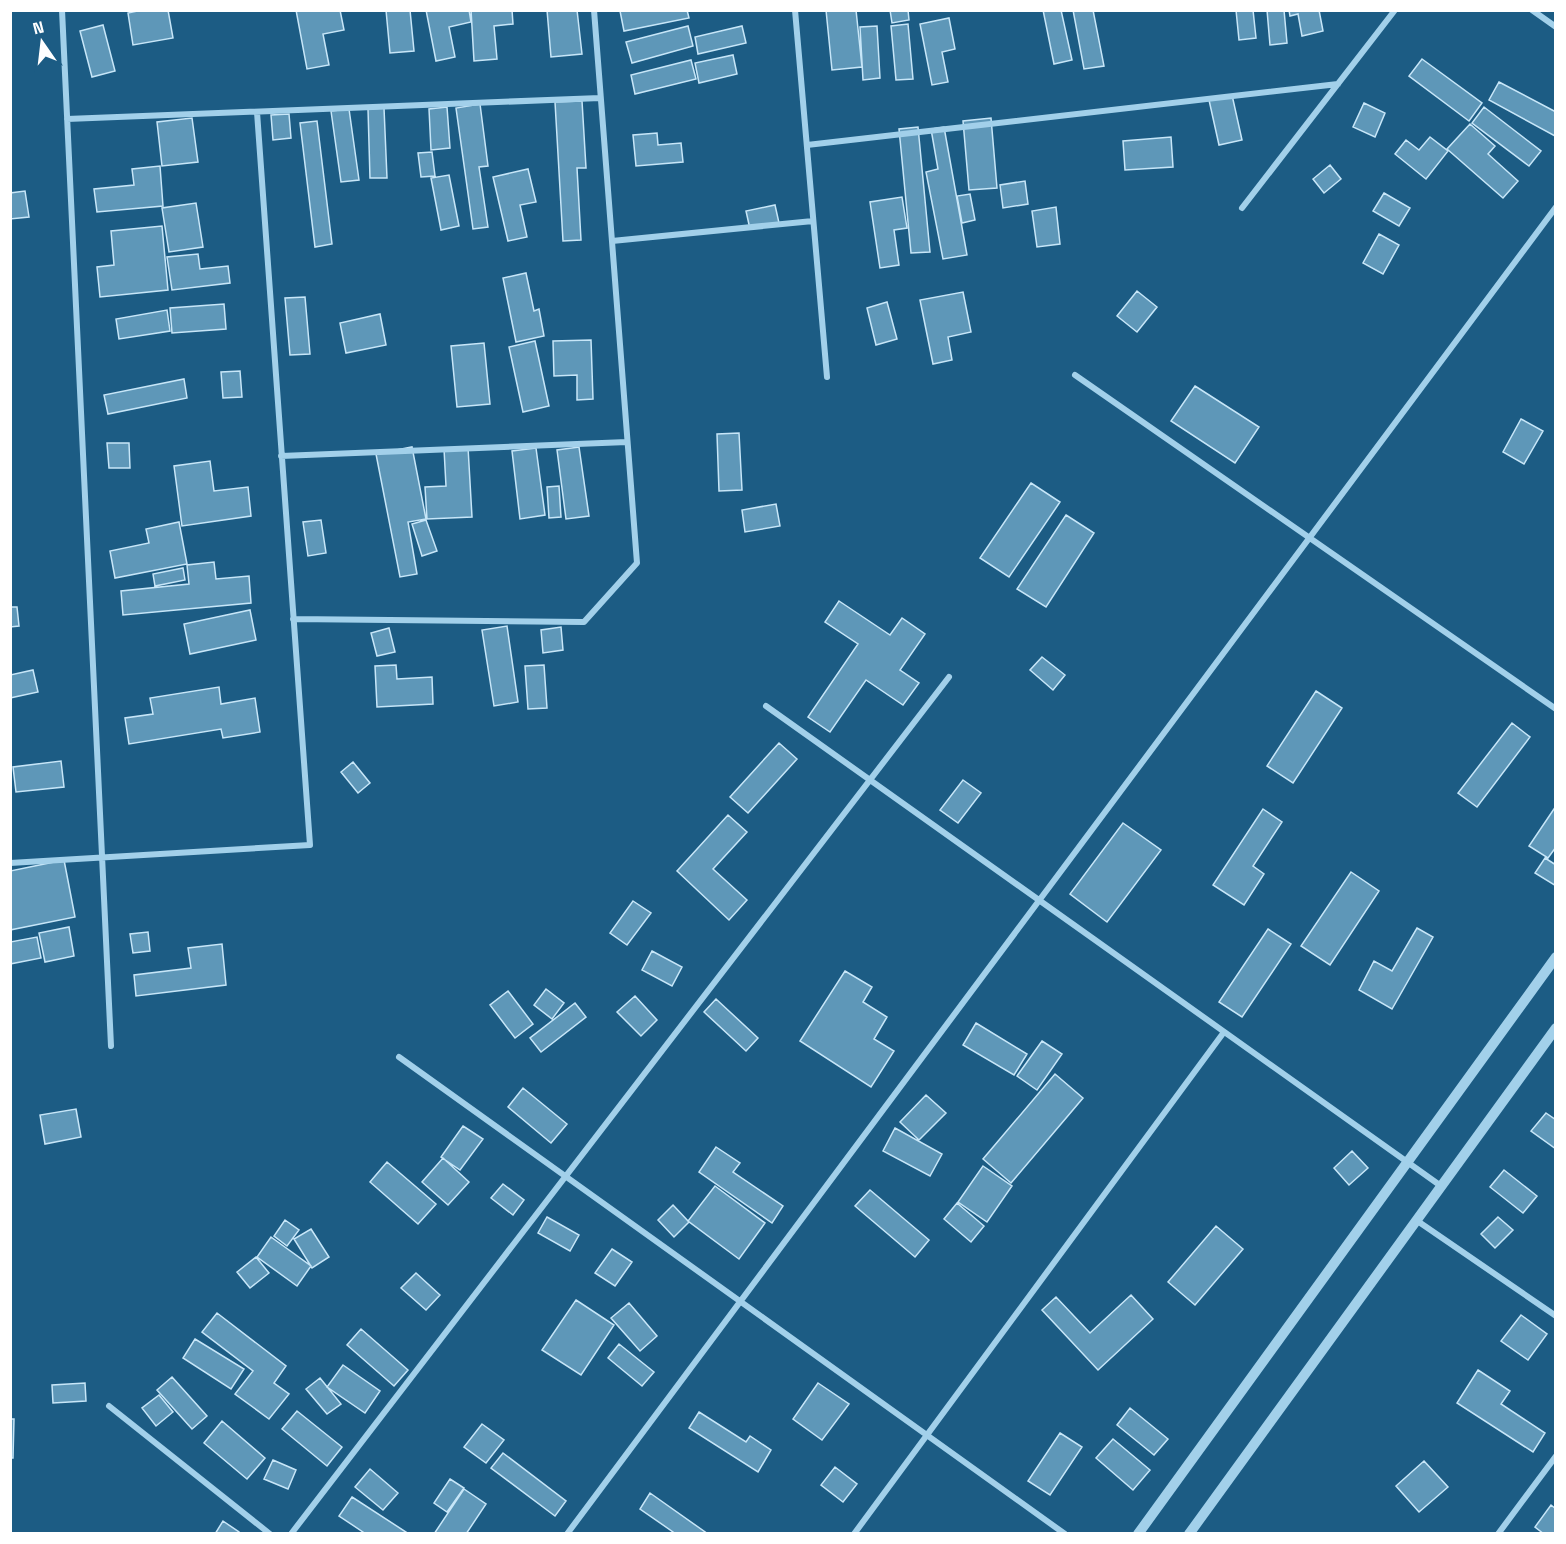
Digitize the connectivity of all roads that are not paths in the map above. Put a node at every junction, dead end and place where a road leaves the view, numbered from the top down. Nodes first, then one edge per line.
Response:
1 (62, 10) edge
2 (594, 10) edge
3 (795, 10) edge
4 (1395, 10) edge
5 (1532, 10) edge
6 (1556, 27) edge
7 (1338, 84) junction
8 (600, 98) junction
9 (257, 111) junction
10 (67, 120) junction
11 (807, 145) junction
12 (1556, 207) edge
13 (1242, 208) dead end
14 (813, 222) junction
15 (612, 242) junction
16 (1075, 375) dead end
17 (827, 377) dead end
18 (627, 442) junction
19 (281, 456) junction
20 (1308, 537) junction
21 (293, 619) junction
22 (949, 677) dead end
23 (766, 706) dead end
24 (1556, 709) edge
25 (870, 780) junction
26 (102, 857) junction
27 (10, 863) edge
28 (1039, 899) junction
29 (1556, 957) edge
30 (1556, 1028) edge
31 (1224, 1032) junction
32 (111, 1046) dead end
33 (399, 1057) dead end
34 (1407, 1161) junction
35 (565, 1176) junction
36 (1441, 1186) junction
37 (1416, 1220) junction
38 (739, 1301) junction
39 (1556, 1316) edge
40 (109, 1406) dead end
41 (927, 1435) junction
42 (1556, 1456) edge
43 (270, 1533) edge
44 (291, 1533) edge
45 (567, 1533) edge
46 (854, 1533) edge
47 (1065, 1533) edge
48 (1138, 1533) edge
49 (1189, 1533) edge
50 (1498, 1533) edge

1 - 10 street
2 - 8 street
3 - 11 street
4 - 7 street
5 - 6 street
7 - 11 street
7 - 13 street
8 - 9 street
8 - 15 street
9 - 10 street
9 - 19 street
10 - 26 street
11 - 14 street
12 - 20 street
14 - 15 street
14 - 17 street
15 - 18 street
16 - 20 street
18 - 19 street
18 - 21 street
19 - 21 street
20 - 24 street
20 - 28 street
21 - 26 street
22 - 25 street
23 - 25 street
25 - 28 street
25 - 35 street
26 - 27 street
26 - 32 street
28 - 31 street
28 - 38 street
29 - 34 street
30 - 36 street
31 - 34 street
31 - 41 street
33 - 35 street
34 - 36 street
34 - 48 street
35 - 38 street
35 - 44 street
36 - 37 street
37 - 39 street
37 - 49 street
38 - 41 street
38 - 45 street
40 - 43 street
41 - 46 street
41 - 47 street
42 - 50 street

